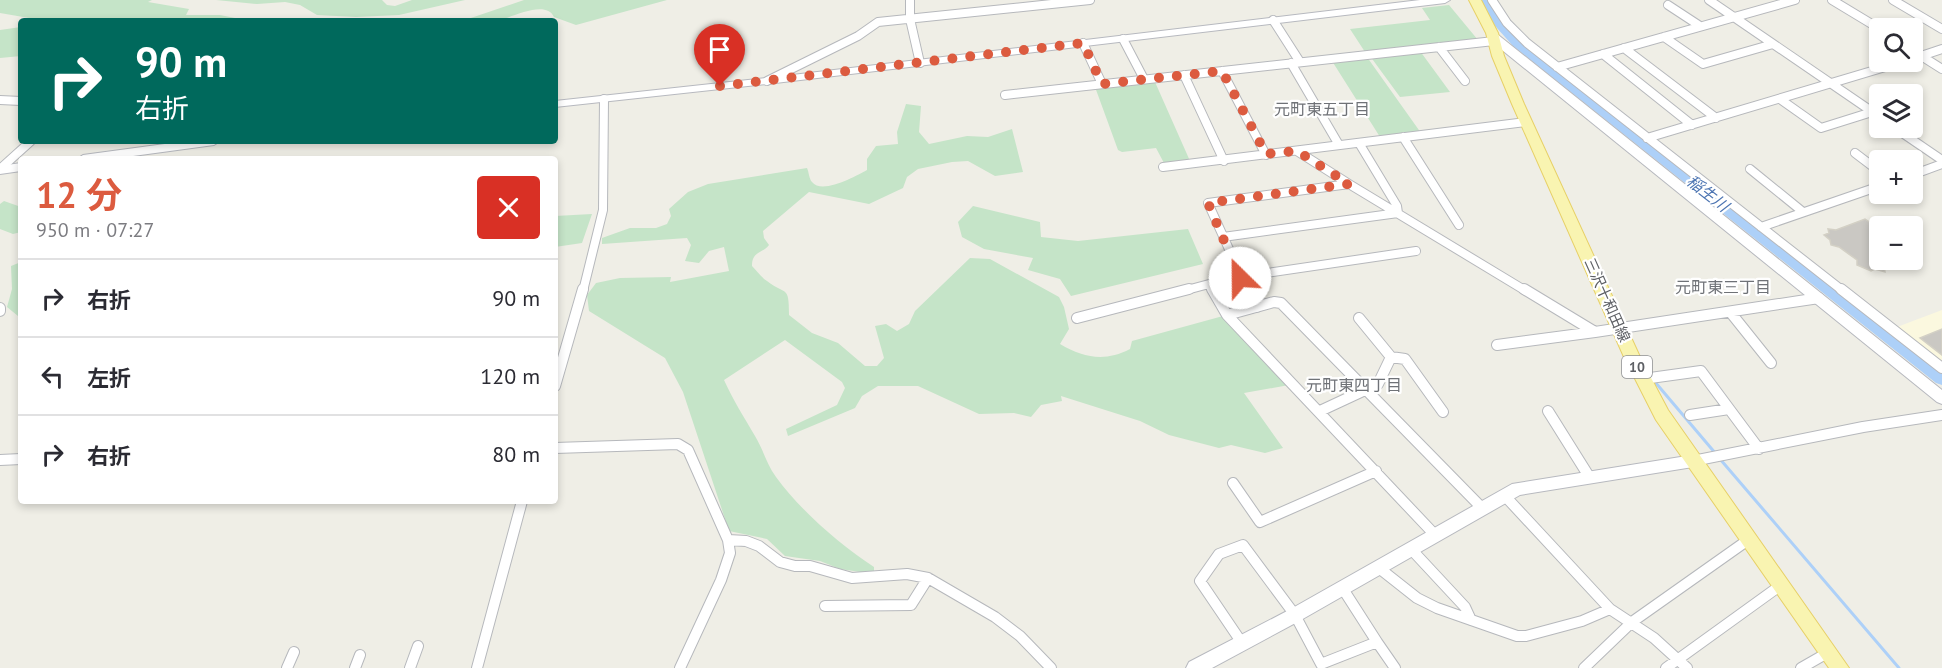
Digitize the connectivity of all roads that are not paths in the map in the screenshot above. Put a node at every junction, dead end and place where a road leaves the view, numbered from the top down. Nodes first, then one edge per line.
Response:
1 (910, 0) edge
2 (1090, 0) edge
3 (1445, 0) edge
4 (1475, 0) edge
5 (1492, 0) edge
6 (1709, 0) edge
7 (1795, 0) edge
8 (1832, 0) edge
9 (1893, 0) edge
10 (1668, 4) dead end
11 (1733, 17) junction
12 (910, 19) junction
13 (1273, 20) junction
14 (1869, 22) edge
15 (1700, 26) junction
16 (1942, 29) edge
17 (1664, 36) junction
18 (1493, 37) junction
19 (1124, 39) junction
20 (1083, 43) junction
21 (1773, 44) junction
22 (1439, 47) junction
23 (1623, 48) junction
24 (1942, 49) edge
25 (1603, 54) junction
26 (1923, 56) edge
27 (1923, 57) edge
28 (1300, 62) junction
29 (920, 63) junction
30 (1291, 63) junction
31 (1557, 67) junction
32 (1942, 69) edge
33 (1222, 71) junction
34 (1869, 71) edge
35 (1184, 75) junction
36 (1144, 79) junction
37 (767, 81) junction
38 (1465, 81) dead end
39 (1829, 82) junction
40 (1102, 84) junction
41 (1005, 95) dead end
42 (604, 99) junction
43 (1780, 99) junction
44 (0, 100) edge
45 (18, 101) edge
46 (558, 104) edge
47 (1869, 110) edge
48 (1869, 113) edge
49 (1716, 118) junction
50 (1527, 122) junction
51 (1692, 125) junction
52 (1402, 137) junction
53 (1647, 138) junction
54 (1909, 138) edge
55 (1359, 143) junction
56 (29, 144) edge
57 (192, 144) edge
58 (1339, 145) junction
59 (1297, 151) junction
60 (1855, 153) dead end
61 (1266, 154) junction
62 (104, 156) edge
63 (1224, 160) junction
64 (1942, 162) edge
65 (1869, 164) edge
66 (18, 167) edge
67 (1163, 168) dead end
68 (1750, 169) dead end
69 (0, 170) edge
70 (1923, 170) edge
71 (1349, 184) junction
72 (1869, 190) edge
73 (1803, 212) junction
74 (1398, 213) junction
75 (1459, 225) dead end
76 (1761, 227) junction
77 (1223, 237) junction
78 (1416, 251) dead end
79 (1205, 273) dead end
80 (1240, 278) junction
81 (1209, 284) junction
82 (1819, 298) junction
83 (1257, 307) junction
84 (1731, 313) junction
85 (1227, 315) junction
86 (1077, 318) dead end
87 (1359, 318) dead end
88 (1620, 329) junction
89 (1595, 332) junction
90 (1497, 345) dead end
91 (1390, 357) junction
92 (1772, 363) dead end
93 (1942, 368) edge
94 (558, 376) edge
95 (1643, 380) junction
96 (1365, 389) junction
97 (1942, 398) edge
98 (1729, 409) junction
99 (1320, 411) junction
100 (1548, 411) dead end
101 (1443, 412) dead end
102 (1690, 415) dead end
103 (1942, 415) edge
104 (558, 448) edge
105 (1759, 449) junction
106 (18, 459) edge
107 (0, 460) edge
108 (1693, 462) junction
109 (1376, 471) junction
110 (1590, 478) junction
111 (1233, 483) dead end
112 (1505, 496) junction
113 (521, 504) edge
114 (1483, 509) junction
115 (1436, 536) junction
116 (728, 540) junction
117 (1748, 540) junction
118 (1411, 549) junction
119 (1379, 568) junction
120 (928, 578) junction
121 (1781, 585) junction
122 (1343, 589) junction
123 (825, 606) dead end
124 (1610, 609) junction
125 (1295, 615) junction
126 (1471, 620) junction
127 (1632, 622) junction
128 (1377, 642) junction
129 (1242, 643) junction
130 (418, 646) dead end
131 (294, 651) dead end
132 (1829, 652) junction
133 (360, 655) dead end
134 (1678, 659) junction
135 (287, 668) edge
136 (355, 668) edge
137 (410, 668) edge
138 (477, 668) edge
139 (680, 668) edge
140 (1051, 668) edge
141 (1195, 668) edge
142 (1395, 668) edge
143 (1584, 668) edge
144 (1666, 668) edge
145 (1687, 668) edge
146 (1801, 668) edge
147 (1840, 668) edge

1 - 12 street
2 - 12 street
3 - 13 street
4 - 18 main road, 三沢十和田線 / 10
5 - 31 street
6 - 11 street
7 - 11 street
8 - 14 street
9 - 16 street
10 - 15 street
11 - 15 street
11 - 21 street
12 - 29 street
12 - 37 street
13 - 19 street
13 - 28 street
15 - 17 street
17 - 21 street
17 - 23 street
18 - 22 street
18 - 50 main road, 三沢十和田線 / 10
18 - 82 street, 10
19 - 20 street
19 - 36 street
20 - 29 street
20 - 40 street
21 - 39 street
22 - 28 street
22 - 38 street
23 - 25 street
23 - 49 street
24 - 26 street
25 - 31 street
25 - 51 street
27 - 32 street
28 - 30 street
29 - 37 street
30 - 33 street
30 - 58 street
31 - 53 street
33 - 35 street
33 - 61 street
34 - 39 street
35 - 36 street
35 - 63 street
36 - 40 street
37 - 42 street
39 - 43 street
39 - 47 street
40 - 41 street
42 - 46 street
42 - 94 street
43 - 48 street
43 - 49 street
44 - 45 street
49 - 51 street
50 - 52 street
50 - 88 main road, 三沢十和田線 / 10
51 - 53 street
52 - 55 street
52 - 75 street
53 - 76 street
54 - 64 street
55 - 58 street
55 - 74 street
56 - 69 street
57 - 62 street
58 - 59 street
59 - 61 street
59 - 71 street
60 - 65 street
61 - 63 street
63 - 67 street
64 - 70 street
66 - 69 street
68 - 73 street
71 - 74 street
71 - 77 street
72 - 73 street
73 - 76 street
74 - 77 street
74 - 89 street
76 - 93 street
77 - 80 street
78 - 80 street
79 - 81 street
80 - 83 street
81 - 85 street
81 - 86 street
82 - 84 street
82 - 97 street, 10
83 - 85 street
83 - 96 street
84 - 88 street
84 - 92 street
85 - 99 street
87 - 91 street
88 - 89 street
88 - 95 main road, 三沢十和田線 / 10
89 - 90 street
91 - 96 street
91 - 101 street
95 - 98 street
95 - 108 main road, 三沢十和田線 / 10
96 - 99 street
96 - 114 street
98 - 102 street
98 - 105 street
99 - 109 street
100 - 110 street
103 - 105 street
104 - 116 street
105 - 108 street
106 - 107 street
108 - 110 street
108 - 117 main road, 三沢十和田線 / 10
109 - 111 street
109 - 115 street
110 - 112 street
112 - 114 street
112 - 124 street
113 - 138 street
114 - 115 street
115 - 118 street
116 - 120 street
116 - 139 street
117 - 121 main road, 三沢十和田線 / 10
117 - 127 street
118 - 119 street
118 - 126 street
119 - 122 street
119 - 126 street
120 - 123 street
120 - 140 street
121 - 132 main road, 三沢十和田線 / 10
121 - 134 street
122 - 125 street
122 - 128 street
124 - 126 street
124 - 127 street
125 - 128 street
125 - 129 street
125 - 129 street
127 - 134 street
127 - 143 street
128 - 142 street
129 - 141 street
130 - 137 street
131 - 135 street
132 - 146 street
132 - 147 main road, 三沢十和田線 / 10
133 - 136 street
134 - 144 street
134 - 145 street

